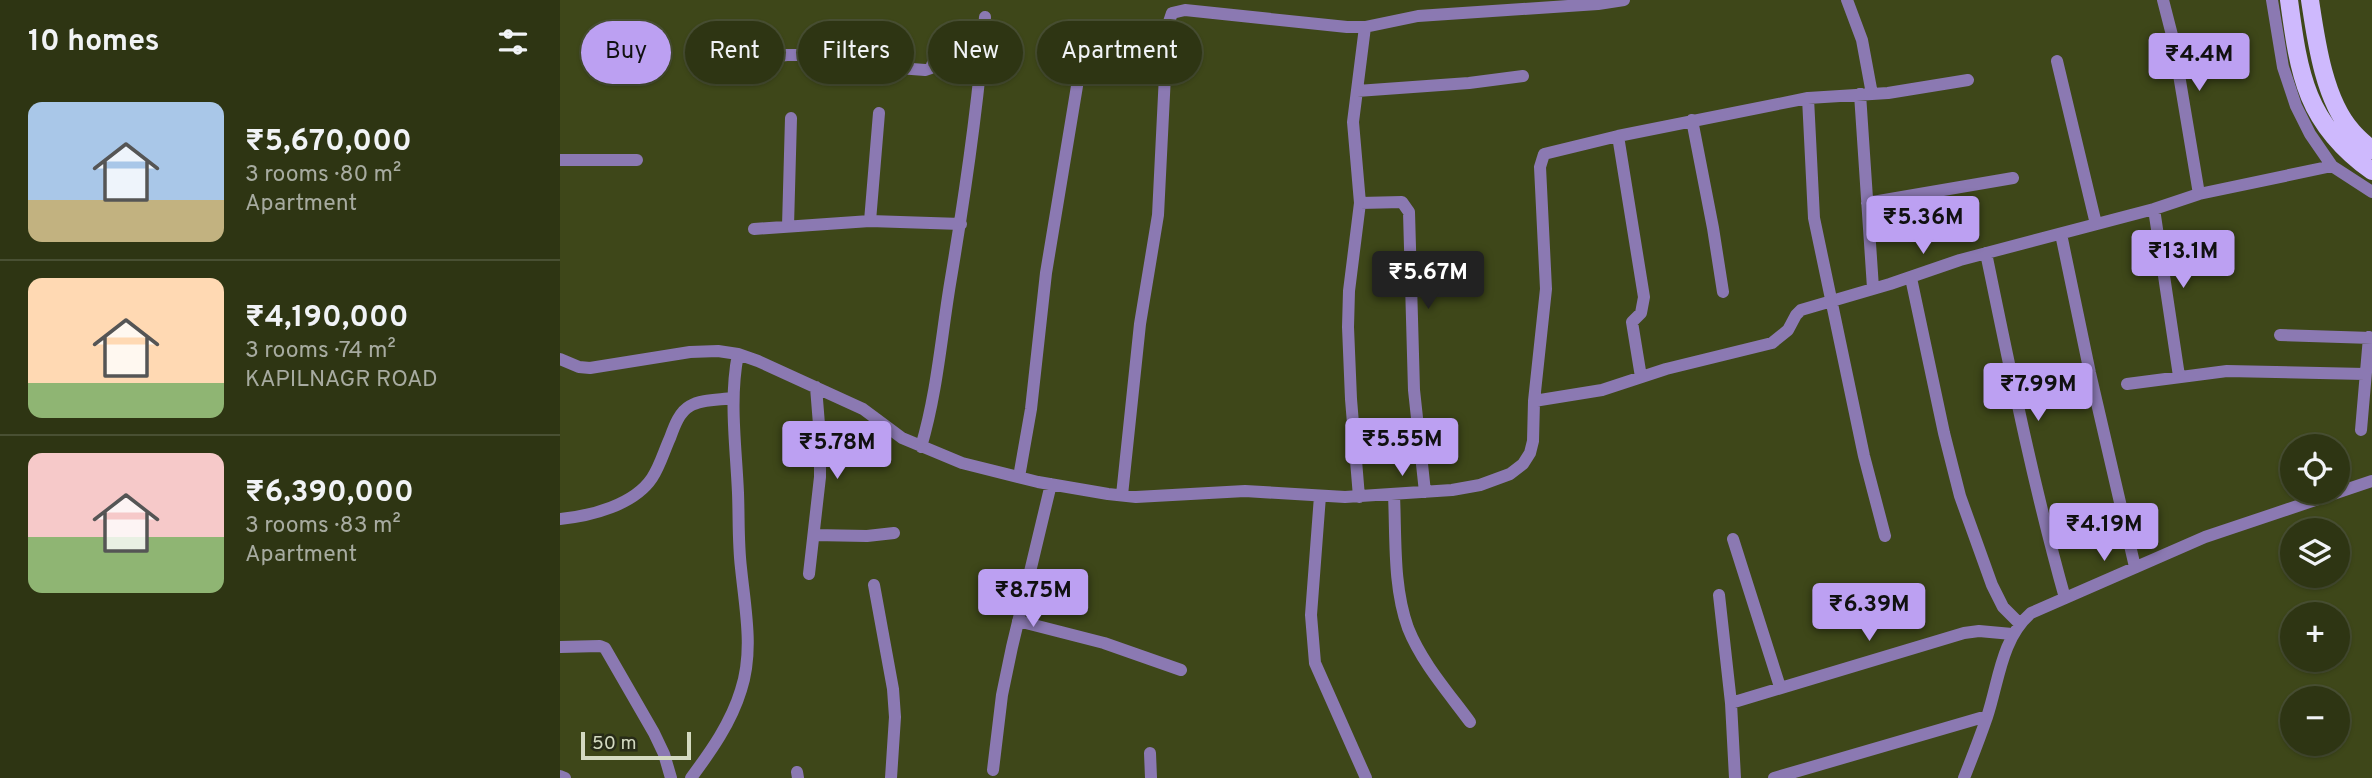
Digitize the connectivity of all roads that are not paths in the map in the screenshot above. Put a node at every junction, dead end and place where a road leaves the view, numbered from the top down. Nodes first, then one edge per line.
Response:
1 (1624, 0) edge
2 (1847, 0) edge
3 (2163, 0) edge
4 (2272, 0) edge
5 (2289, 0) edge
6 (2310, 0) edge
7 (985, 18) dead end
8 (985, 21) edge
9 (1365, 27) junction
10 (784, 55) edge
11 (2057, 61) dead end
12 (928, 69) edge
13 (1523, 76) dead end
14 (1968, 80) dead end
15 (979, 84) edge
16 (1077, 86) dead end
17 (1357, 91) junction
18 (1866, 94) junction
19 (1808, 98) junction
20 (879, 113) dead end
21 (791, 118) dead end
22 (1692, 120) junction
23 (1618, 136) junction
24 (2372, 150) edge
25 (560, 160) edge
26 (637, 160) dead end
27 (2332, 166) junction
28 (2372, 171) edge
29 (2013, 178) dead end
30 (2372, 192) edge
31 (2199, 194) junction
32 (1360, 203) junction
33 (1867, 203) junction
34 (2154, 209) junction
35 (870, 220) junction
36 (961, 224) junction
37 (2096, 224) junction
38 (788, 226) junction
39 (754, 229) dead end
40 (2060, 234) junction
41 (1986, 253) junction
42 (1911, 278) junction
43 (1873, 289) junction
44 (1723, 292) dead end
45 (1831, 300) junction
46 (2280, 335) dead end
47 (2370, 338) edge
48 (738, 354) junction
49 (560, 359) edge
50 (2365, 374) junction
51 (2179, 376) junction
52 (1641, 377) junction
53 (2127, 384) dead end
54 (816, 387) junction
55 (733, 398) junction
56 (1534, 401) junction
57 (2361, 430) dead end
58 (921, 447) junction
59 (1020, 477) junction
60 (2372, 481) edge
61 (1051, 484) junction
62 (1426, 492) junction
63 (1122, 495) junction
64 (1394, 495) junction
65 (1320, 496) junction
66 (1359, 497) junction
67 (560, 519) edge
68 (894, 533) dead end
69 (814, 535) junction
70 (1885, 536) dead end
71 (1733, 539) dead end
72 (2135, 567) junction
73 (809, 574) dead end
74 (874, 585) dead end
75 (1719, 595) dead end
76 (2065, 598) junction
77 (1018, 621) junction
78 (2016, 629) junction
79 (560, 647) edge
80 (1181, 670) dead end
81 (1780, 687) junction
82 (1731, 703) junction
83 (1987, 716) junction
84 (1469, 722) dead end
85 (1150, 753) dead end
86 (993, 771) dead end
87 (671, 778) edge
88 (691, 778) edge
89 (891, 778) edge
90 (1151, 778) edge
91 (1366, 778) edge
92 (1735, 778) edge
93 (1774, 778) edge
94 (1964, 778) edge

1 - 9 street
2 - 18 street
3 - 31 street
4 - 27 street
5 - 28 main road
6 - 24 main road
7 - 8 street
9 - 17 street
9 - 63 street
10 - 12 street
11 - 37 street
13 - 17 street
14 - 18 street
15 - 36 street
16 - 59 street
17 - 32 street
18 - 19 street
18 - 33 street
19 - 22 street
19 - 45 street
20 - 35 street
21 - 38 street
22 - 23 street
22 - 44 street
23 - 52 street
23 - 56 street
25 - 26 street
27 - 30 street
27 - 31 street
29 - 33 street
31 - 34 street
32 - 62 street
32 - 66 street
33 - 43 street
34 - 37 street
34 - 51 street
35 - 36 street
35 - 38 street
36 - 58 street
37 - 40 street
38 - 39 street
40 - 41 street
40 - 72 street
41 - 42 street
41 - 76 street
42 - 43 street
42 - 78 street
43 - 45 street
45 - 52 street
45 - 70 street
46 - 47 street
47 - 50 street
48 - 49 street
48 - 54 street
48 - 55 street
50 - 51 street
50 - 57 street
51 - 53 street
52 - 56 street
54 - 58 street
54 - 69 street
55 - 67 street
55 - 88 street
56 - 62 street
58 - 59 street
59 - 61 street
60 - 72 street
61 - 63 street
61 - 77 street
62 - 64 street
63 - 65 street
64 - 66 street
64 - 84 street
65 - 66 street
65 - 91 street
68 - 69 street
69 - 73 street
71 - 81 street
72 - 76 street
74 - 89 street
75 - 82 street
76 - 78 street
77 - 80 street
77 - 86 street
78 - 81 street
78 - 83 street
79 - 87 street
81 - 82 street
82 - 92 street
83 - 93 street
83 - 94 street
85 - 90 street

